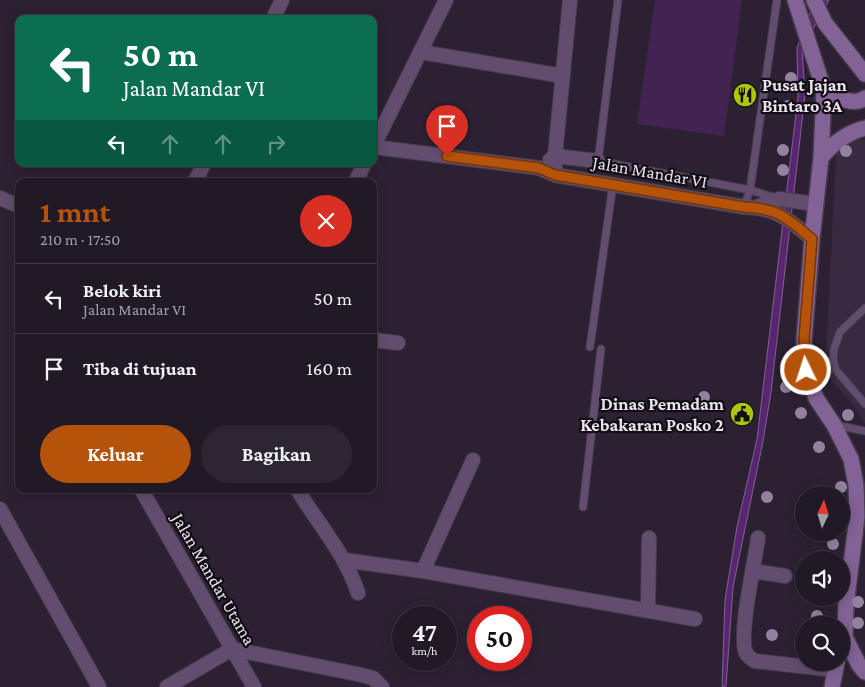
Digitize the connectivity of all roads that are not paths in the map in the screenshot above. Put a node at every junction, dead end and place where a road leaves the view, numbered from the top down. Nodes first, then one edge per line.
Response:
1 (282, 0) edge
2 (446, 0) edge
3 (570, 0) edge
4 (618, 0) edge
5 (777, 0) edge
6 (794, 0) edge
7 (814, 0) edge
8 (275, 15) edge
9 (421, 52) junction
10 (863, 69) edge
11 (563, 76) junction
12 (824, 90) junction
13 (865, 98) edge
14 (865, 128) edge
15 (377, 140) edge
16 (377, 146) edge
17 (555, 156) junction
18 (821, 158) junction
19 (598, 161) junction
20 (539, 168) junction
21 (555, 175) junction
22 (613, 184) junction
23 (750, 190) junction
24 (0, 198) edge
25 (780, 199) junction
26 (810, 203) junction
27 (15, 204) edge
28 (750, 207) junction
29 (807, 235) junction
30 (865, 308) edge
31 (377, 340) edge
32 (398, 343) dead end
33 (590, 347) dead end
34 (601, 348) dead end
35 (865, 404) edge
36 (834, 425) junction
37 (865, 431) edge
38 (472, 460) dead end
39 (143, 493) edge
40 (303, 493) edge
41 (583, 507) dead end
42 (0, 510) edge
43 (648, 538) dead end
44 (758, 538) dead end
45 (344, 560) junction
46 (423, 570) junction
47 (753, 571) junction
48 (785, 576) dead end
49 (358, 593) dead end
50 (648, 611) junction
51 (845, 616) edge
52 (695, 619) dead end
53 (232, 650) junction
54 (850, 653) edge
55 (795, 663) edge
56 (835, 671) edge
57 (865, 672) edge
58 (99, 687) edge
59 (167, 687) edge
60 (254, 687) edge
61 (382, 687) edge
62 (832, 687) edge

1 - 8 street
2 - 9 street
3 - 11 street
4 - 19 lane
5 - 23 lane
6 - 12 main road
7 - 10 main road
9 - 11 street
9 - 15 street
11 - 17 street
12 - 13 main road
12 - 18 main road
14 - 18 main road
16 - 20 street, Jalan Mandar VI
17 - 19 street, Jalan Mandar VI
17 - 20 street
17 - 21 street
18 - 26 main road
19 - 23 lane
20 - 21 street, Jalan Mandar VI
21 - 22 street, Jalan Mandar VI
22 - 28 street, Jalan Mandar VI
22 - 33 lane
23 - 25 lane
23 - 28 lane
24 - 27 street
25 - 26 street
25 - 28 street
26 - 29 main road
28 - 29 street, Jalan Mandar VI
29 - 36 main road
30 - 35 lane
31 - 32 street
34 - 41 lane
36 - 37 lane
36 - 51 main road
38 - 46 street
39 - 53 street, Jalan Mandar Utama
40 - 45 street
42 - 58 street
43 - 50 street
44 - 47 street
45 - 46 street
45 - 49 street
46 - 50 street
47 - 48 street
47 - 55 street
50 - 52 street
53 - 59 street
53 - 60 street, Jalan Mandar Utama
53 - 61 street
54 - 57 main road
56 - 62 main road

